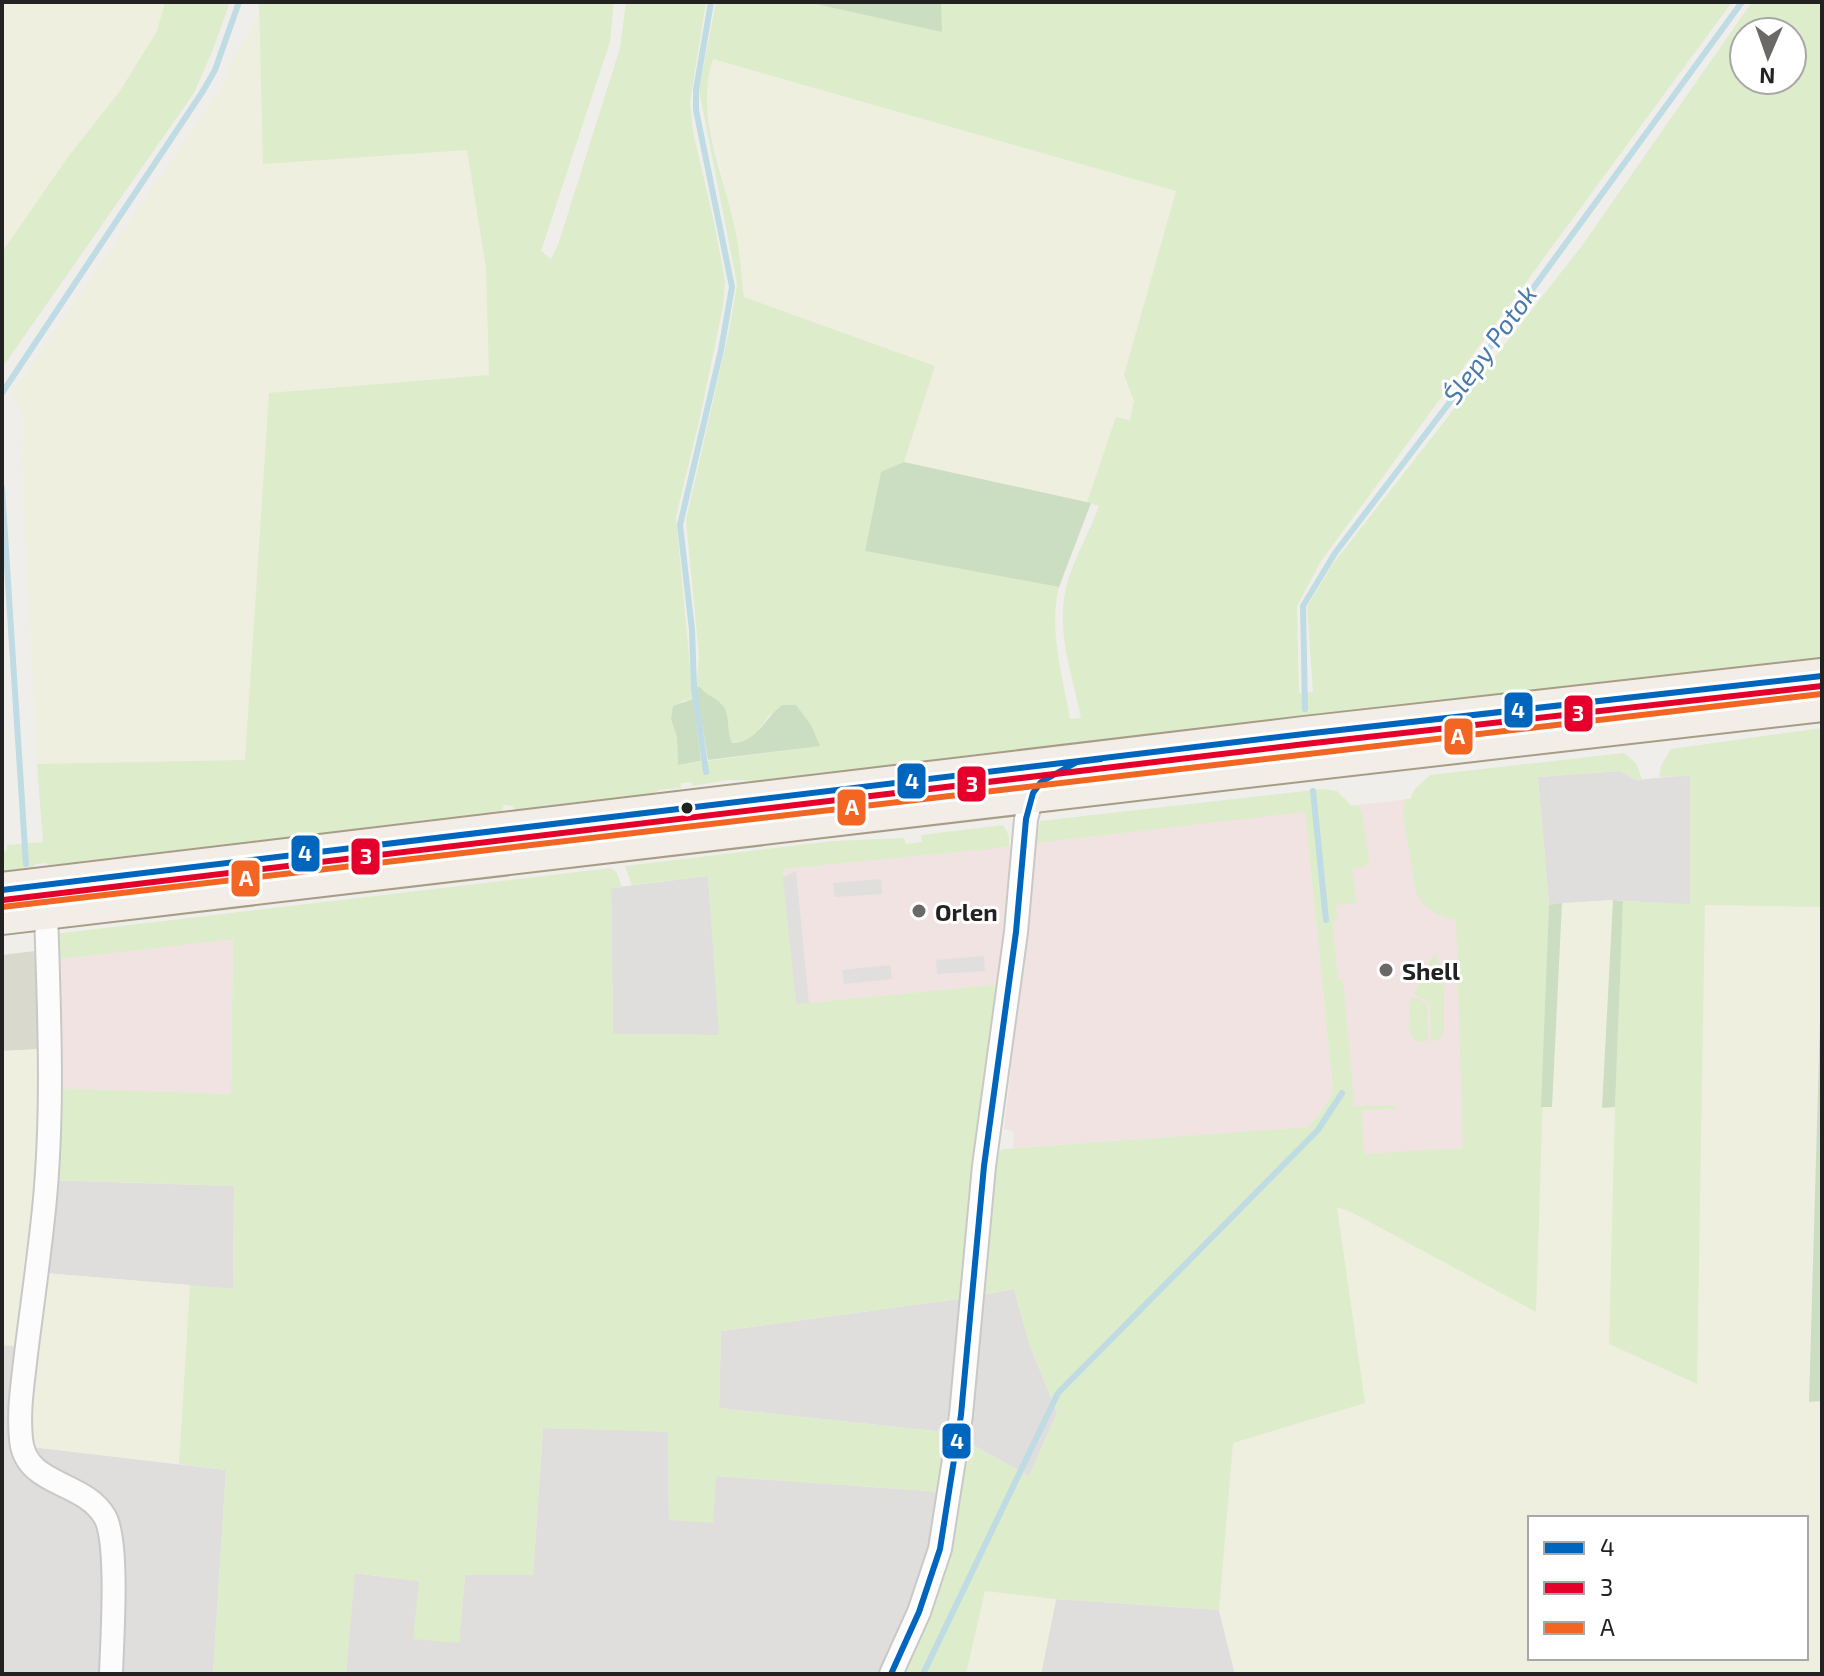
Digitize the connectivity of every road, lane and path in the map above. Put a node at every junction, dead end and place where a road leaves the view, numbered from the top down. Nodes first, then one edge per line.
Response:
1 (1822, 676) edge
2 (1822, 704) edge
3 (1077, 762) junction
4 (970, 774) junction
5 (1026, 802) junction
6 (2, 890) edge
7 (46, 912) junction
8 (2, 917) edge
9 (111, 1674) edge
10 (891, 1674) edge

1 - 3 main road
2 - 5 main road
3 - 4 main road
3 - 5 street
4 - 5 street
4 - 6 main road
5 - 7 main road
5 - 10 street
7 - 8 main road
7 - 9 street

